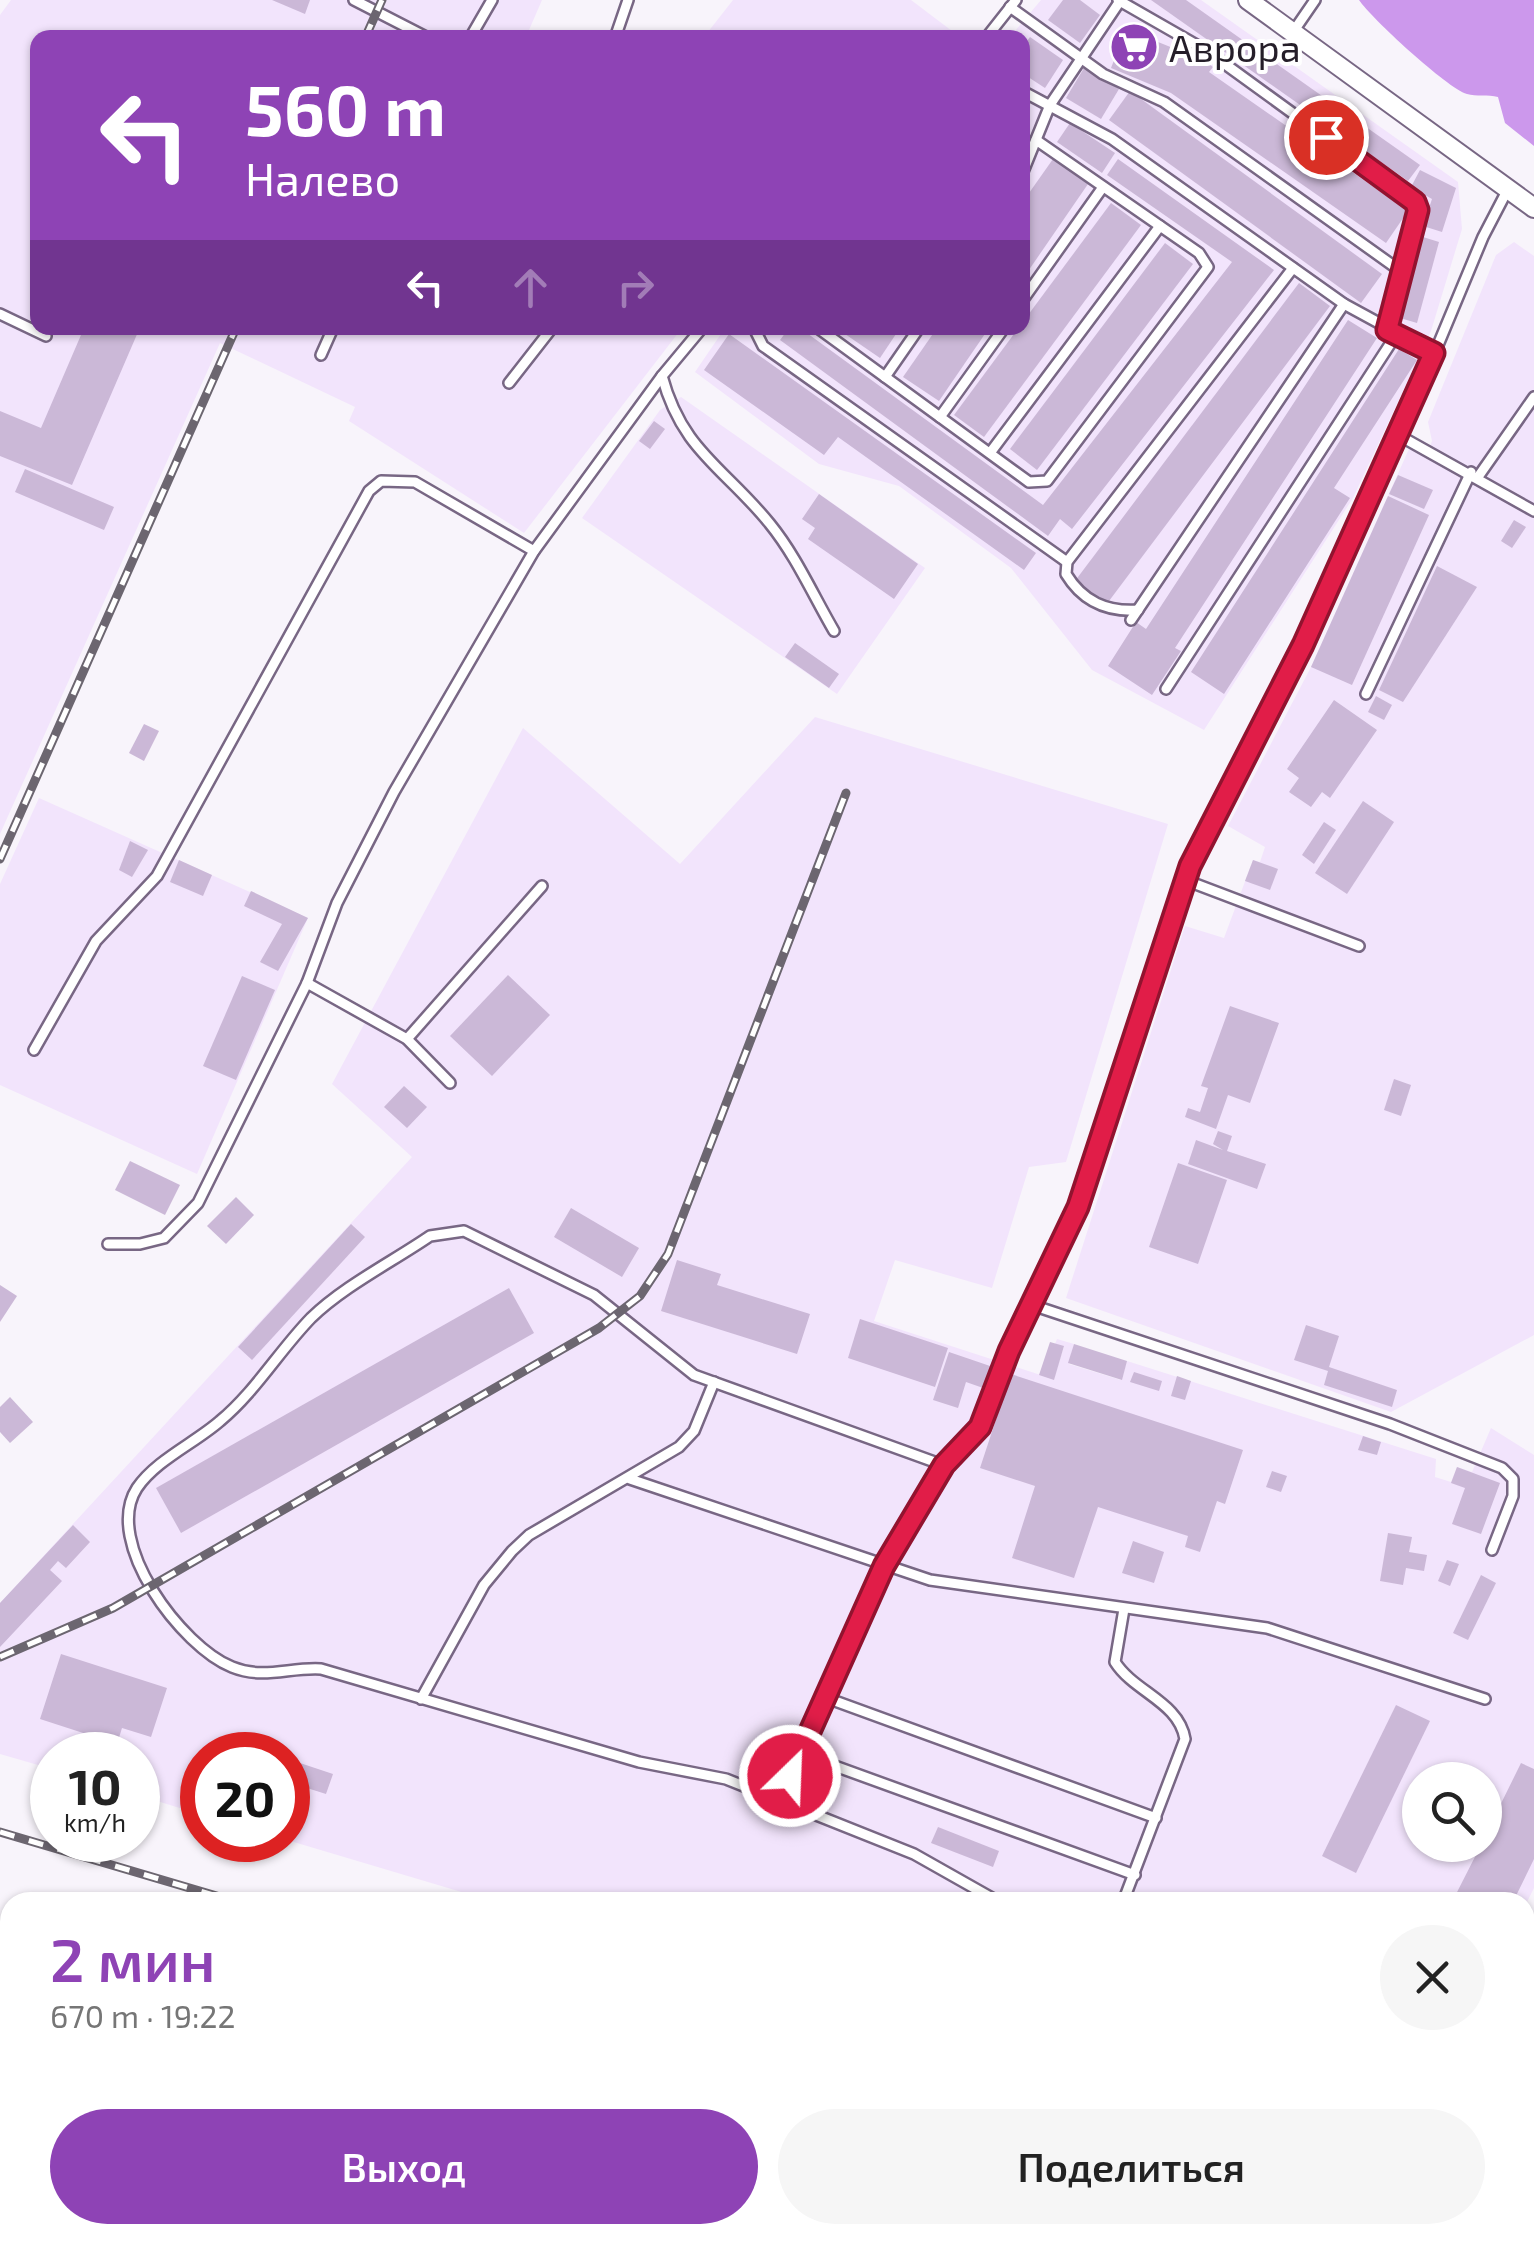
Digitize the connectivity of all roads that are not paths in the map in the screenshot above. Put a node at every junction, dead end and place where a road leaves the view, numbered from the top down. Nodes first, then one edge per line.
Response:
1 (354, 0) edge
2 (492, 0) edge
3 (628, 0) edge
4 (1248, 0) edge
5 (1315, 0) edge
6 (1119, 1) edge
7 (1013, 4) edge
8 (412, 30) edge
9 (475, 30) edge
10 (618, 30) edge
11 (992, 30) edge
12 (1293, 32) junction
13 (1080, 60) junction
14 (1030, 95) edge
15 (1050, 105) junction
16 (1036, 140) junction
17 (1030, 155) edge
18 (1104, 186) junction
19 (1508, 189) junction
20 (1534, 208) edge
21 (1160, 226) junction
22 (1293, 268) junction
23 (1402, 272) junction
24 (1030, 290) edge
25 (1344, 304) junction
26 (0, 314) edge
27 (30, 328) edge
28 (1392, 333) junction
29 (330, 335) edge
30 (547, 335) edge
31 (696, 335) edge
32 (758, 335) edge
33 (828, 335) edge
34 (914, 335) edge
35 (999, 335) edge
36 (1434, 353) junction
37 (321, 355) dead end
38 (662, 376) junction
39 (885, 377) junction
40 (509, 383) dead end
41 (1534, 397) edge
42 (940, 417) junction
43 (1400, 436) junction
44 (990, 454) junction
45 (1475, 474) junction
46 (1534, 511) edge
47 (534, 551) junction
48 (1067, 562) junction
49 (1138, 610) junction
50 (1131, 620) dead end
51 (834, 631) dead end
52 (1166, 688) dead end
53 (1366, 694) dead end
54 (1185, 880) junction
55 (542, 886) dead end
56 (1359, 946) dead end
57 (308, 983) junction
58 (407, 1039) junction
59 (34, 1050) dead end
60 (450, 1083) dead end
61 (108, 1244) dead end
62 (1032, 1305) junction
63 (714, 1382) junction
64 (944, 1465) junction
65 (630, 1478) junction
66 (1492, 1550) dead end
67 (884, 1566) junction
68 (1124, 1609) junction
69 (824, 1697) junction
70 (421, 1699) junction
71 (1485, 1700) dead end
72 (799, 1753) junction
73 (780, 1799) junction
74 (1156, 1818) junction
75 (1135, 1875) junction
76 (981, 1892) edge
77 (1127, 1892) edge

1 - 8 lane
2 - 9 lane
3 - 10 lane
4 - 12 street
5 - 12 lane
6 - 13 lane
6 - 23 lane
7 - 11 lane
7 - 13 lane
12 - 19 street
13 - 15 lane
13 - 23 lane
14 - 15 lane
15 - 16 lane
15 - 22 lane
16 - 17 lane
16 - 18 lane
18 - 21 lane
18 - 24 lane
19 - 20 street
19 - 36 lane
21 - 44 lane
21 - 44 lane
22 - 25 lane
22 - 48 lane
23 - 28 lane
25 - 28 lane
25 - 49 lane
26 - 27 lane
28 - 36 lane
28 - 52 lane
29 - 37 lane
30 - 40 lane
31 - 38 lane
32 - 48 lane
33 - 39 lane
34 - 39 lane
35 - 42 lane
36 - 43 lane
38 - 47 lane
38 - 51 lane
39 - 42 lane
41 - 45 lane
42 - 44 lane
43 - 45 lane
43 - 54 lane
45 - 46 lane
45 - 53 lane
47 - 57 lane
47 - 59 lane
48 - 49 lane
49 - 50 lane
54 - 56 lane
54 - 62 lane
55 - 58 lane
57 - 58 lane
57 - 61 lane
58 - 60 lane
62 - 64 lane
62 - 66 lane
63 - 64 lane
63 - 65 lane
63 - 70 lane
64 - 67 lane
65 - 67 lane
65 - 70 lane
67 - 68 lane
67 - 69 lane
68 - 71 lane
68 - 74 lane
69 - 72 lane
69 - 74 lane
70 - 73 lane
72 - 73 lane
72 - 75 lane
73 - 76 lane
74 - 75 lane
75 - 77 lane

